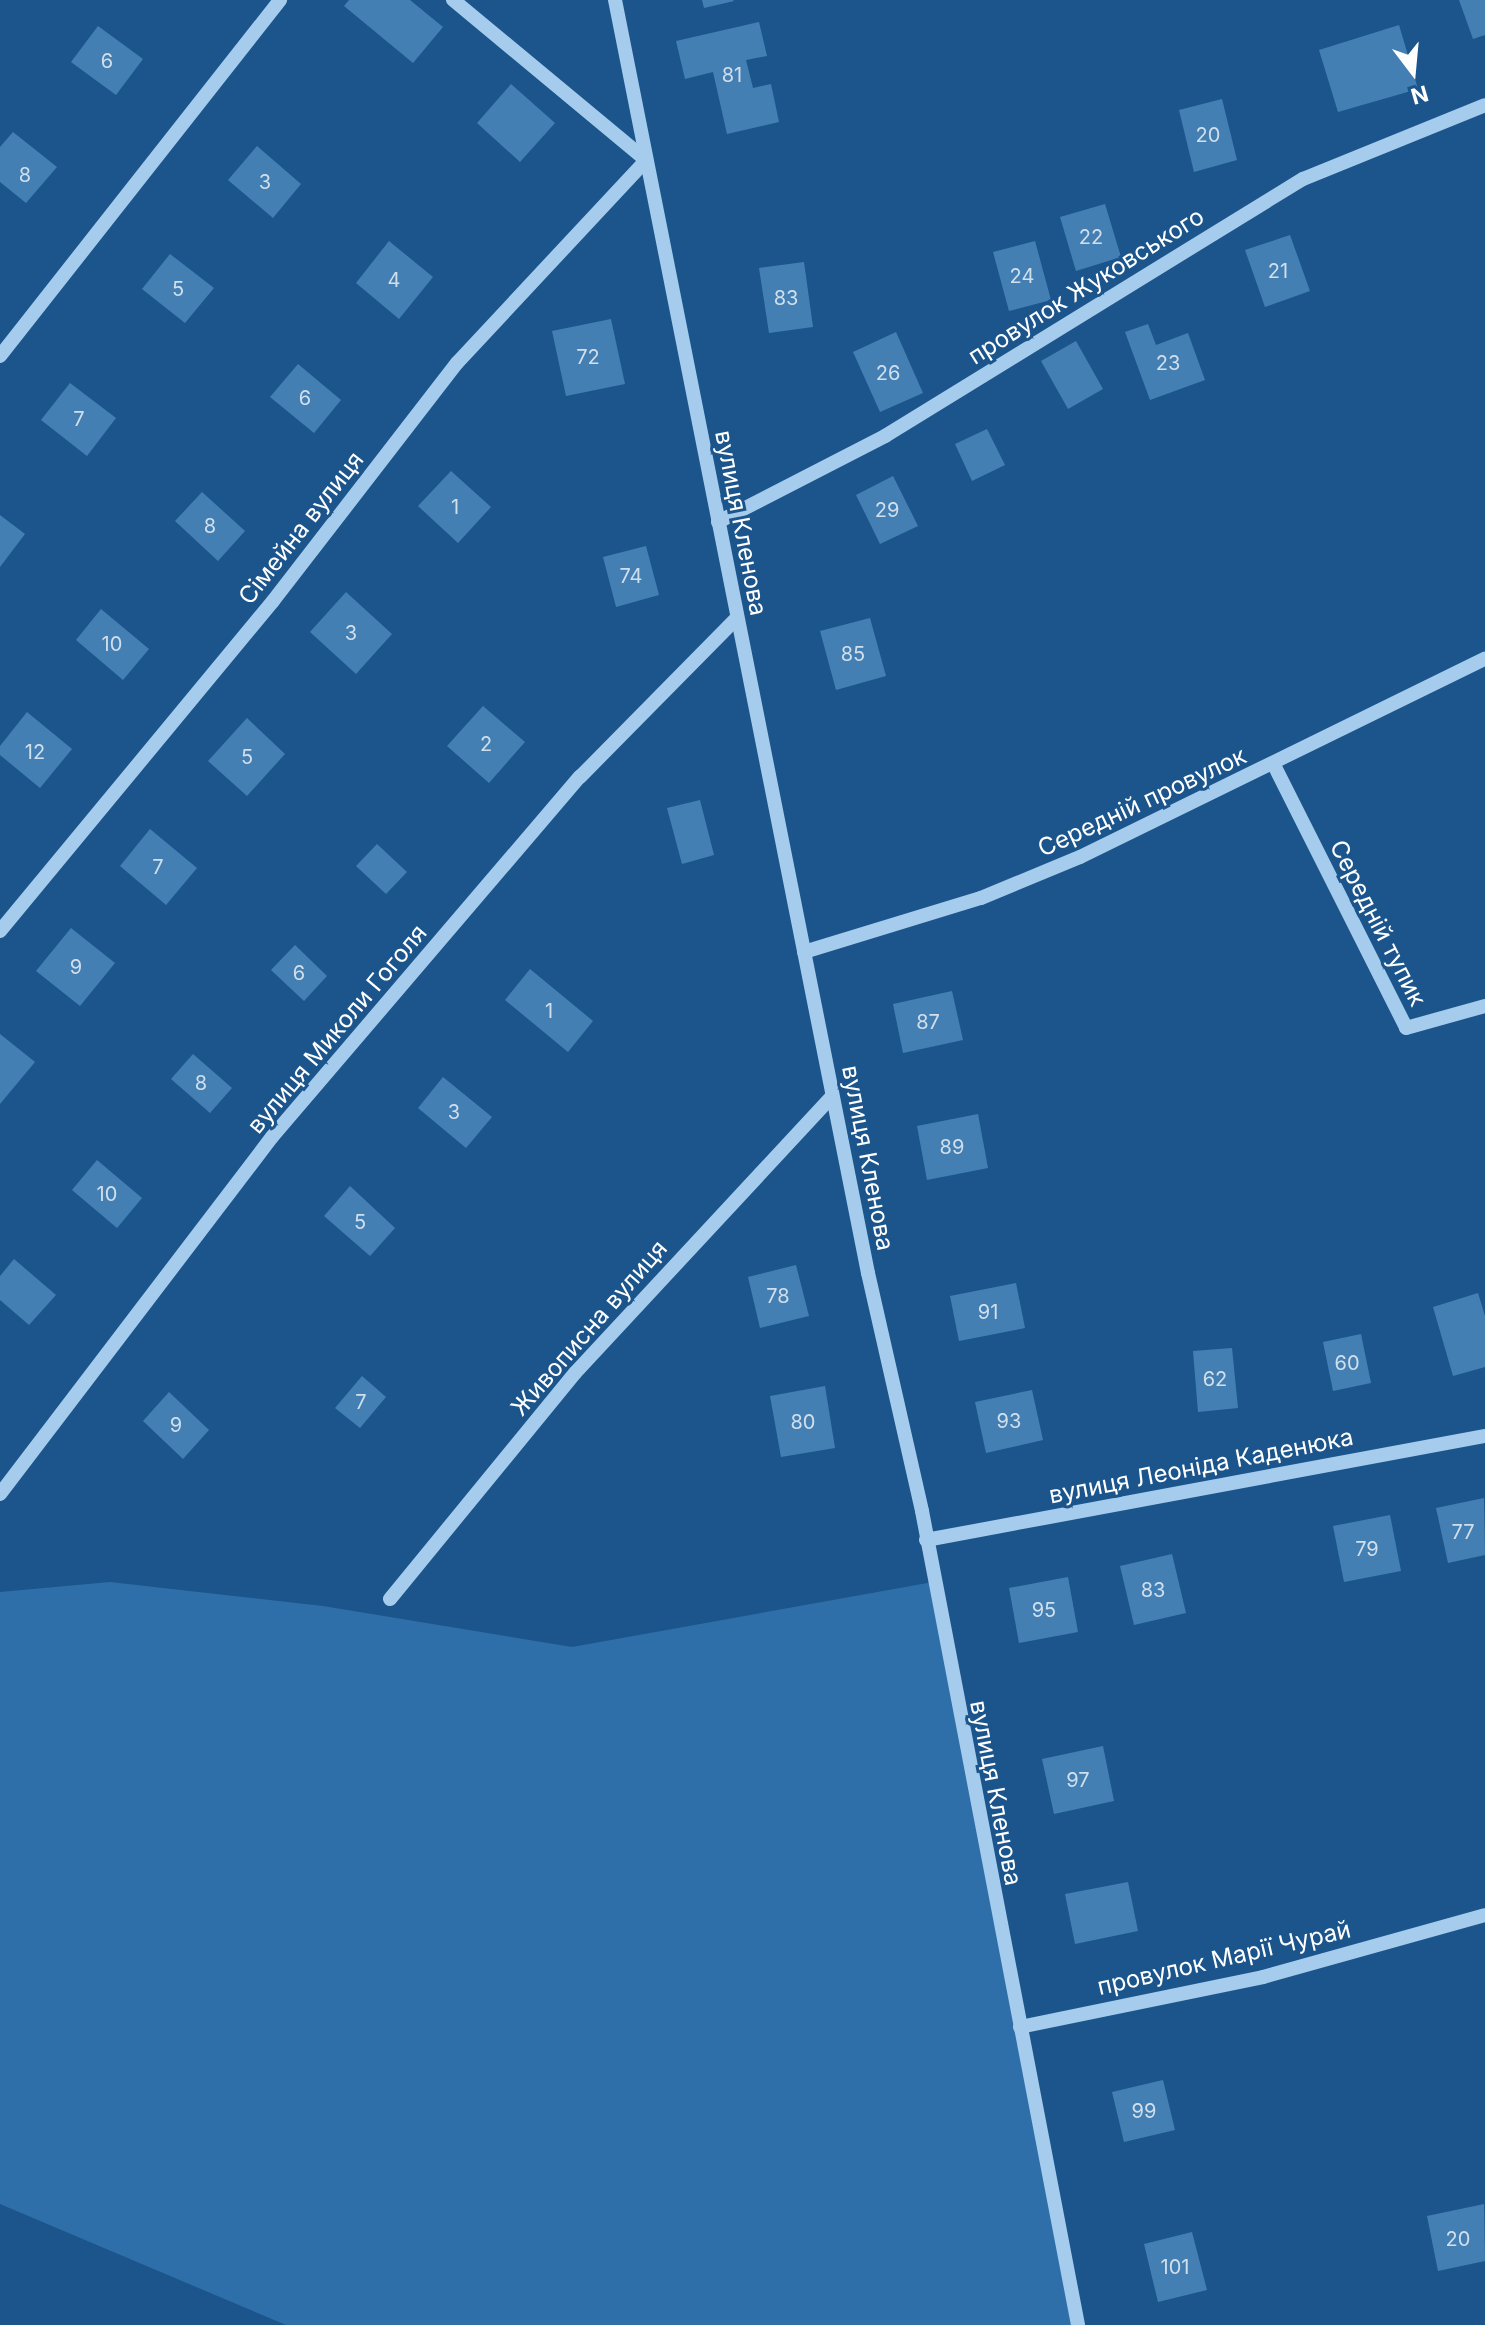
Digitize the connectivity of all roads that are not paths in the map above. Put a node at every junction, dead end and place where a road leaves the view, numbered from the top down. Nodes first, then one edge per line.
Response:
1 (280, 0) edge
2 (453, 0) edge
3 (615, 0) edge
4 (1485, 105) edge
5 (646, 160) junction
6 (0, 356) edge
7 (718, 522) junction
8 (737, 618) junction
9 (1485, 659) edge
10 (1274, 765) junction
11 (0, 931) edge
12 (804, 952) junction
13 (1485, 1006) edge
14 (832, 1096) junction
15 (1485, 1436) edge
16 (0, 1494) edge
17 (926, 1540) junction
18 (390, 1599) dead end
19 (1485, 1915) edge
20 (1020, 2027) junction
21 (1078, 2325) edge

1 - 6 street
2 - 5 street
3 - 5 street, вулиця Кленова
4 - 7 street, провулок Жуковського
5 - 7 street, вулиця Кленова
5 - 11 street, Сімейна вулиця
7 - 8 street, вулиця Кленова
8 - 12 street, вулиця Кленова
8 - 16 street, вулиця Миколи Гоголя
9 - 10 street, Середній провулок
10 - 12 street, Середній провулок
10 - 13 street, Середній тупик
12 - 14 street, вулиця Кленова
14 - 17 street, вулиця Кленова
14 - 18 street, Живописна вулиця
15 - 17 street, вулиця Леоніда Каденюка
17 - 20 street, вулиця Кленова
19 - 20 street, провулок Марії Чурай
20 - 21 street, вулиця Кленова

